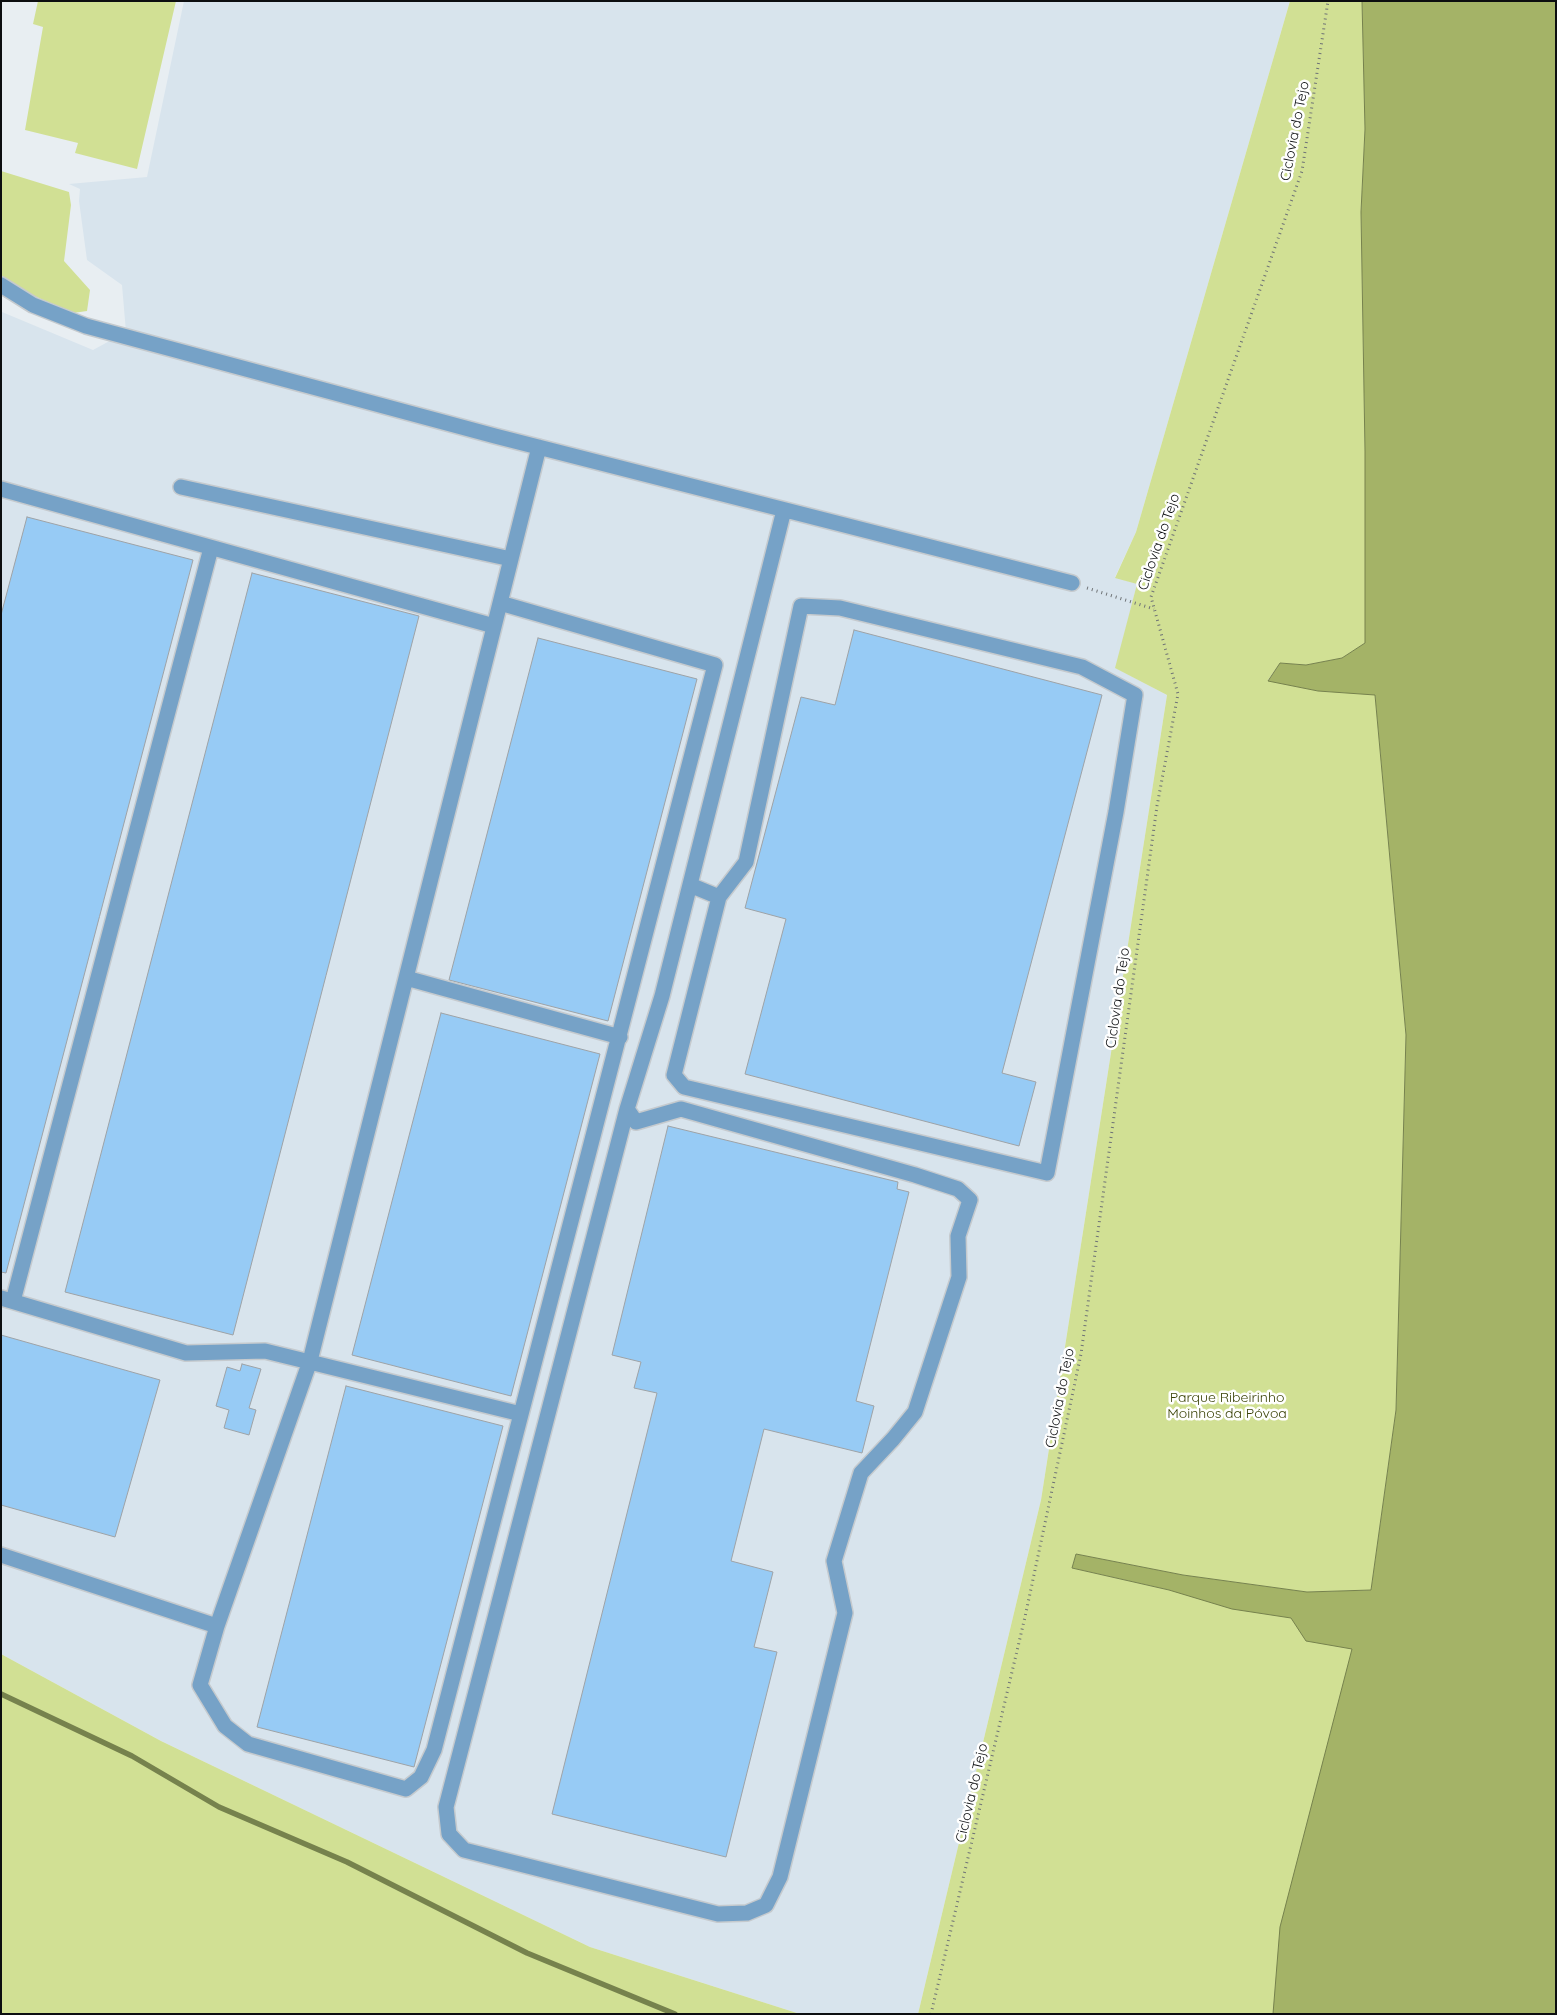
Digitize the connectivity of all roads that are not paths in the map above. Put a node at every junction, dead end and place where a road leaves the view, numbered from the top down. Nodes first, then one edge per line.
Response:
1 (1, 285) edge
2 (539, 447) junction
3 (181, 487) dead end
4 (1, 490) edge
5 (784, 510) junction
6 (211, 548) junction
7 (511, 559) junction
8 (1072, 583) road end
9 (500, 603) junction
10 (494, 626) junction
11 (690, 885) junction
12 (719, 897) junction
13 (406, 978) junction
14 (620, 1037) junction
15 (627, 1109) junction
16 (7, 1299) edge
17 (310, 1362) junction
18 (520, 1414) junction
19 (1, 1554) edge
20 (217, 1626) junction

1 - 2 street
2 - 5 street
2 - 7 street
3 - 7 street
4 - 6 street
5 - 8 street
5 - 11 street
6 - 10 street
6 - 16 street
7 - 9 street
9 - 10 street
9 - 14 street
10 - 13 street
11 - 12 street
11 - 15 street
12 - 12 street
13 - 14 street
13 - 17 street
14 - 18 street
15 - 15 street
16 - 17 street
17 - 18 street
17 - 20 street
18 - 20 street
19 - 20 street

